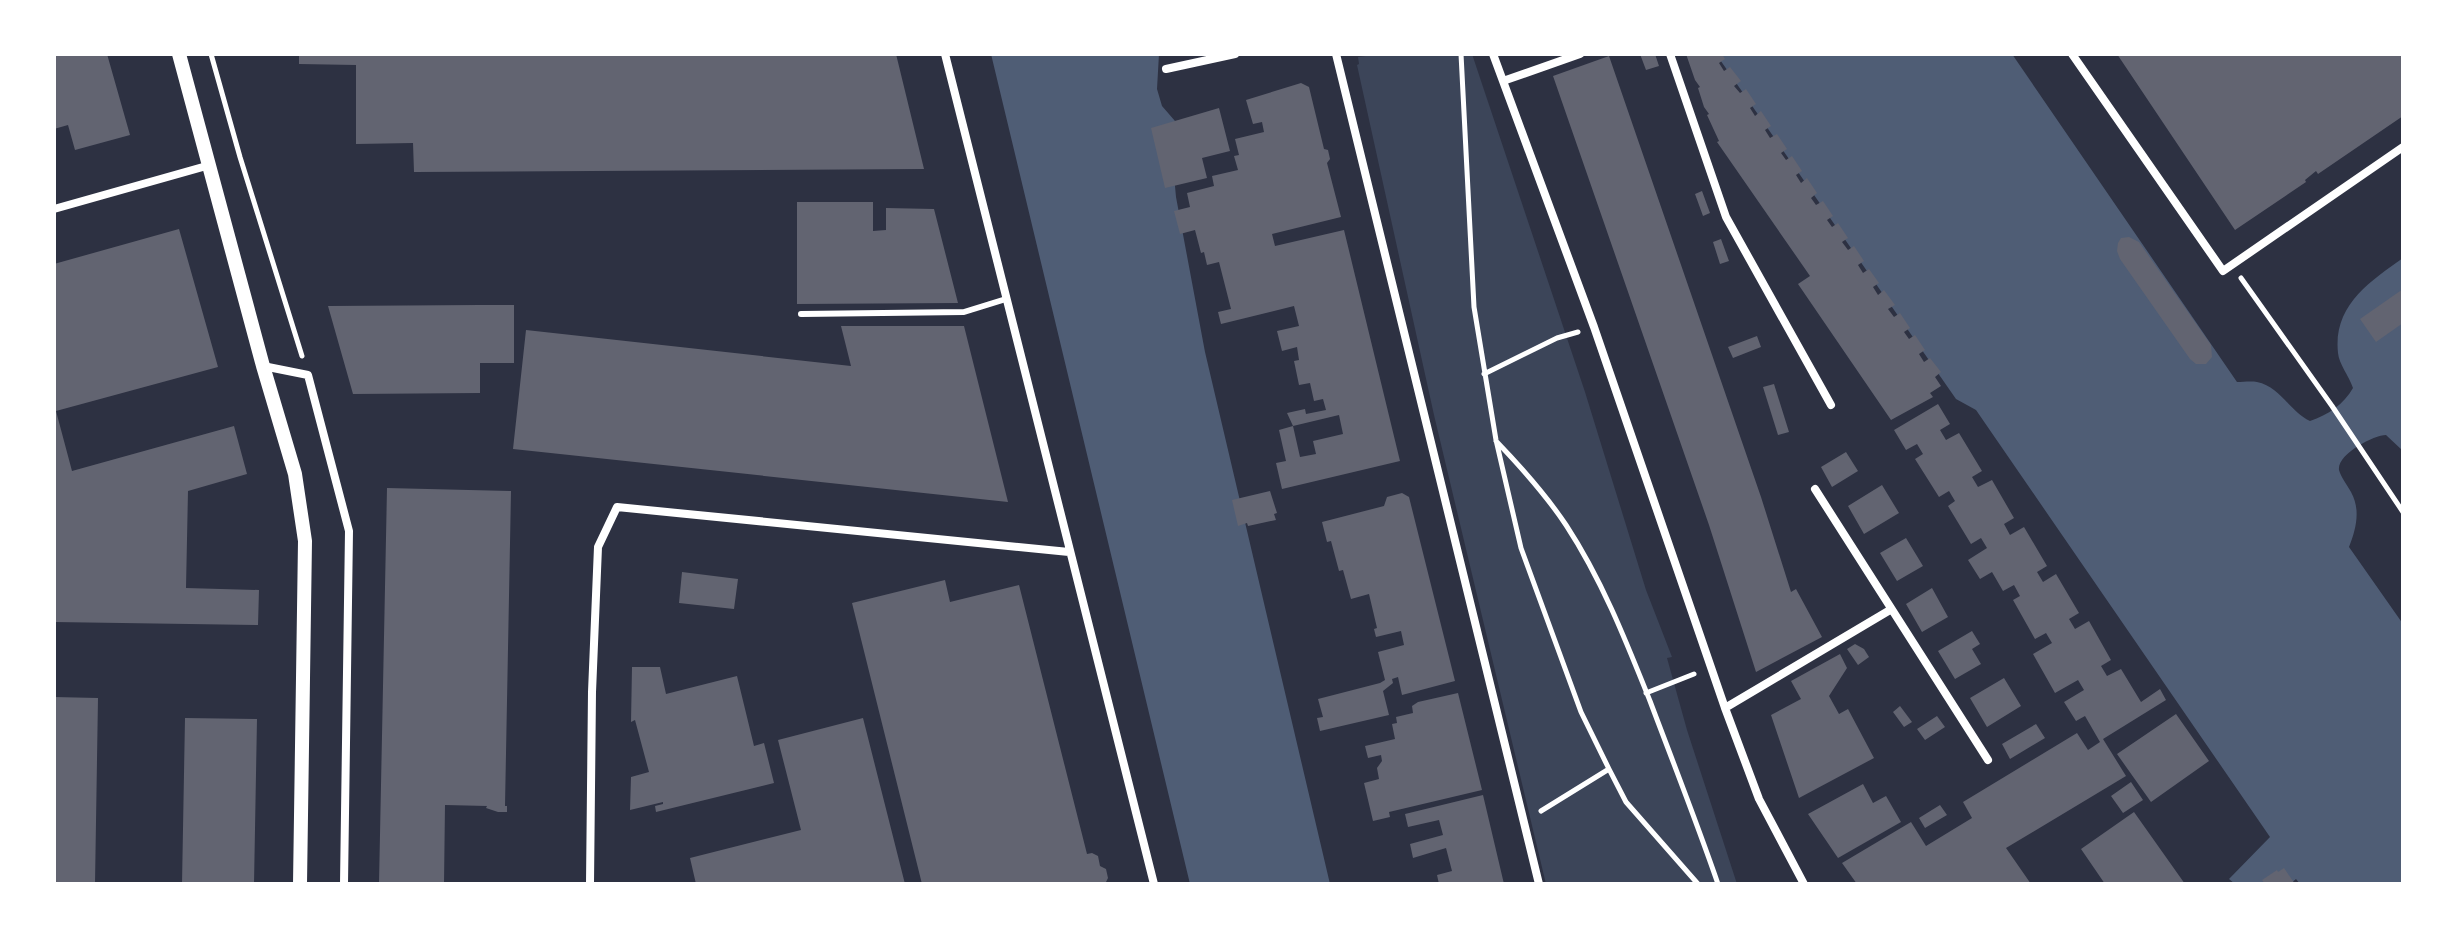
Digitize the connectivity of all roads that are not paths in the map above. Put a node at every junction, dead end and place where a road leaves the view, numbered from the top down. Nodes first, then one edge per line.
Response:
1 (179, 54) edge
2 (945, 54) edge
3 (1235, 54) edge
4 (1336, 54) edge
5 (1493, 54) edge
6 (1580, 54) edge
7 (1670, 54) edge
8 (2072, 54) edge
9 (1166, 69) dead end
10 (1503, 81) junction
11 (2403, 147) edge
12 (210, 165) junction
13 (54, 209) edge
14 (1006, 299) junction
15 (801, 314) dead end
16 (263, 366) junction
17 (1831, 405) dead end
18 (1815, 489) dead end
19 (1069, 552) junction
20 (1890, 610) junction
21 (1725, 708) junction
22 (1988, 760) dead end
23 (300, 884) edge
24 (344, 884) edge
25 (590, 884) edge
26 (1154, 884) edge
27 (1539, 884) edge
28 (1804, 884) edge

1 - 12 street
2 - 14 street
3 - 9 street
4 - 27 street
5 - 10 street
6 - 10 street
7 - 17 street
8 - 11 street
10 - 21 street
12 - 13 street
12 - 16 street
14 - 15 lane
14 - 19 street
16 - 23 street
16 - 24 street
18 - 20 street
19 - 25 street
19 - 26 street
20 - 21 street
20 - 22 street
21 - 28 street

